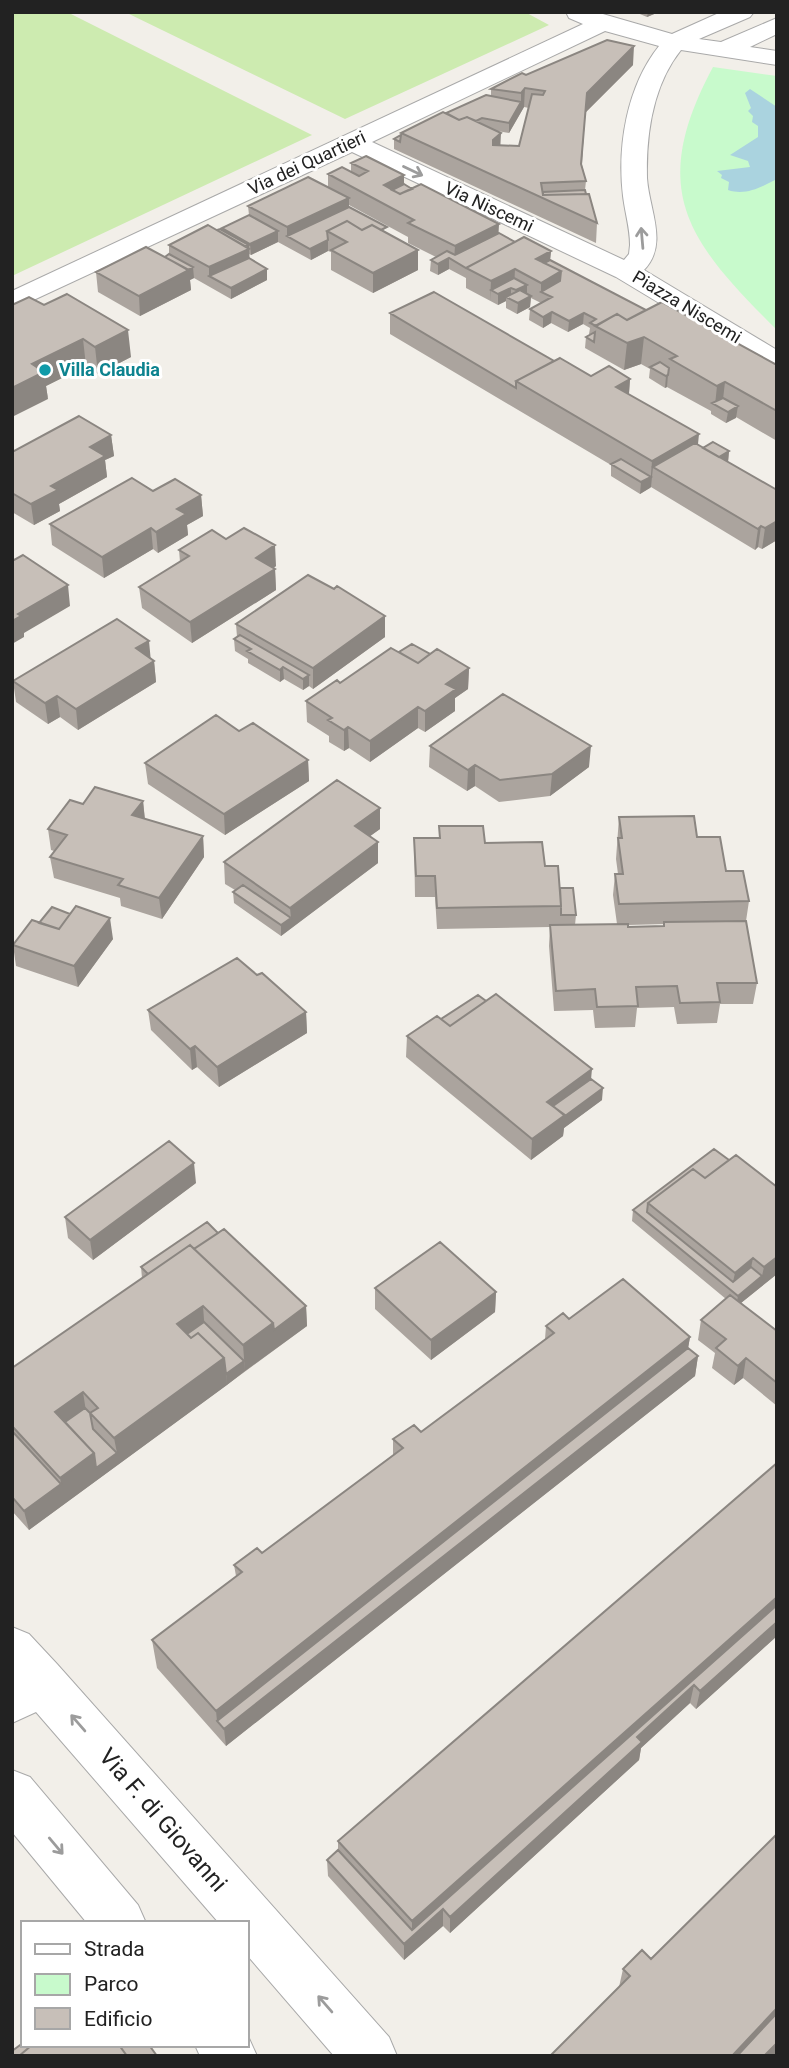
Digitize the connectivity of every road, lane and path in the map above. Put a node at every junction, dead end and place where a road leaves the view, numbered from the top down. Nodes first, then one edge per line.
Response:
1 (575, 12) edge
2 (742, 12) edge
3 (765, 12) edge
4 (777, 17) edge
5 (602, 24) junction
6 (777, 25) edge
7 (675, 42) junction
8 (724, 50) junction
9 (777, 58) edge
10 (352, 142) junction
11 (626, 271) junction
12 (12, 302) edge
13 (777, 362) edge
14 (21, 1676) edge
15 (12, 1794) edge
16 (118, 1921) edge
17 (246, 1921) edge
18 (248, 1923) edge
19 (370, 2056) edge

1 - 5 street
2 - 7 street
3 - 4 street
5 - 7 street
5 - 10 street, Via dei Quartieri
6 - 8 street
7 - 8 street
11 -> 7 street, Piazza Niscemi
8 - 9 street
10 -> 11 street, Via Niscemi
10 - 12 street, Via dei Quartieri
11 - 13 street, Piazza Niscemi
17 -> 14 street, Via F. di Giovanni
15 -> 16 street
19 -> 18 street, Via F. di Giovanni

